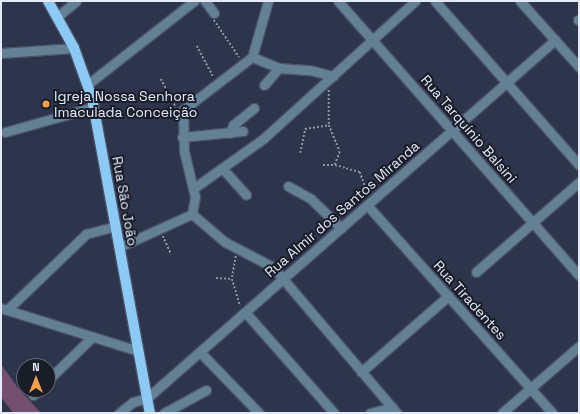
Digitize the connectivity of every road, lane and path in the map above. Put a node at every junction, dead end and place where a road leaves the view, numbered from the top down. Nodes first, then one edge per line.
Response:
1 (48, 1) edge
2 (76, 1) edge
3 (194, 1) edge
4 (205, 1) edge
5 (268, 1) edge
6 (338, 1) edge
7 (415, 1) edge
8 (435, 1) edge
9 (520, 1) edge
10 (214, 13) joint
11 (58, 17) junction
12 (371, 39) junction
13 (555, 40) junction
14 (197, 46) dead end
15 (74, 48) junction
16 (1, 53) edge
17 (252, 57) junction
18 (244, 63) junction
19 (279, 68) junction
20 (579, 68) edge
21 (161, 79) dead end
22 (330, 79) junction
23 (217, 82) junction
24 (507, 83) junction
25 (88, 84) junction
26 (268, 86) dead end
27 (94, 107) junction
28 (254, 108) dead end
29 (183, 110) junction
30 (330, 125) junction
31 (243, 131) dead end
32 (452, 131) junction
33 (5, 132) dead end
34 (230, 133) junction
35 (182, 137) junction
36 (300, 154) dead end
37 (323, 165) dead end
38 (335, 165) junction
39 (579, 165) edge
40 (222, 168) junction
41 (579, 182) edge
42 (288, 186) dead end
43 (194, 188) junction
44 (246, 195) dead end
45 (369, 204) junction
46 (192, 214) junction
47 (533, 222) junction
48 (116, 226) junction
49 (341, 228) junction
50 (160, 229) junction
51 (119, 247) junction
52 (239, 250) junction
53 (170, 254) dead end
54 (476, 272) dead end
55 (579, 275) edge
56 (216, 278) dead end
57 (232, 279) junction
58 (282, 280) junction
59 (448, 296) junction
60 (4, 309) edge
61 (245, 312) junction
62 (92, 337) junction
63 (579, 346) edge
64 (138, 351) junction
65 (200, 352) junction
66 (56, 372) edge
67 (361, 372) junction
68 (530, 389) junction
69 (206, 390) dead end
70 (147, 398) junction
71 (395, 410) edge
72 (119, 413) edge
73 (150, 413) edge
74 (164, 413) edge
75 (259, 413) edge
76 (334, 413) edge
77 (370, 413) edge
78 (502, 413) edge
79 (552, 413) edge

1 - 11 main road, Rua São João
2 - 11 street
3 - 25 street
4 - 10 street
5 - 17 street
6 - 12 street, Rua Tarquínio Balsini
7 - 12 street
8 - 24 street
9 - 13 street
10 - 18 path
11 - 15 main road, Rua São João
12 - 22 street
12 - 32 street, Rua Tarquínio Balsini
13 - 20 street
13 - 24 street, Rua Almir dos Santos Miranda
14 - 23 path
15 - 16 street
15 - 25 main road, Rua São João
17 - 18 street
17 - 19 street
18 - 23 street
19 - 22 street
19 - 26 street
21 - 29 path
22 - 30 path
22 - 40 street
23 - 29 street
24 - 32 street, Rua Almir dos Santos Miranda
24 - 39 street
25 - 27 main road, Rua São João
27 - 33 street
27 - 48 main road, Rua São João
28 - 34 street
29 - 35 street
30 - 36 path
30 - 38 path
31 - 34 street
32 - 45 street, Rua Almir dos Santos Miranda
32 - 47 street, Rua Tarquínio Balsini
34 - 35 street
35 - 43 street
37 - 38 path
38 - 45 path
40 - 43 street
40 - 44 street
41 - 47 street
42 - 49 street
43 - 46 street
45 - 49 street, Rua Almir dos Santos Miranda
45 - 59 street, Rua Tiradentes
46 - 50 street
46 - 52 street
47 - 54 street
47 - 55 street, Rua Tarquínio Balsini
48 - 51 main road, Rua São João
48 - 60 street
49 - 58 street, Rua Almir dos Santos Miranda
50 - 51 street
50 - 53 path
51 - 64 main road, Rua São João
52 - 57 path
52 - 58 street
56 - 57 path
57 - 61 path
58 - 61 street, Rua Almir dos Santos Miranda
58 - 67 street
59 - 67 street
59 - 68 street, Rua Tiradentes
60 - 62 street
61 - 65 street, Rua Almir dos Santos Miranda
61 - 76 street
62 - 64 street
62 - 66 street
63 - 68 street
64 - 70 main road, Rua São João
65 - 70 street, Rua Almir dos Santos Miranda
65 - 75 street
67 - 71 street
68 - 78 street
68 - 79 street, Rua Tiradentes
69 - 74 street
70 - 72 street, Rua Almir dos Santos Miranda
70 - 73 main road, Rua São João
71 - 77 street

